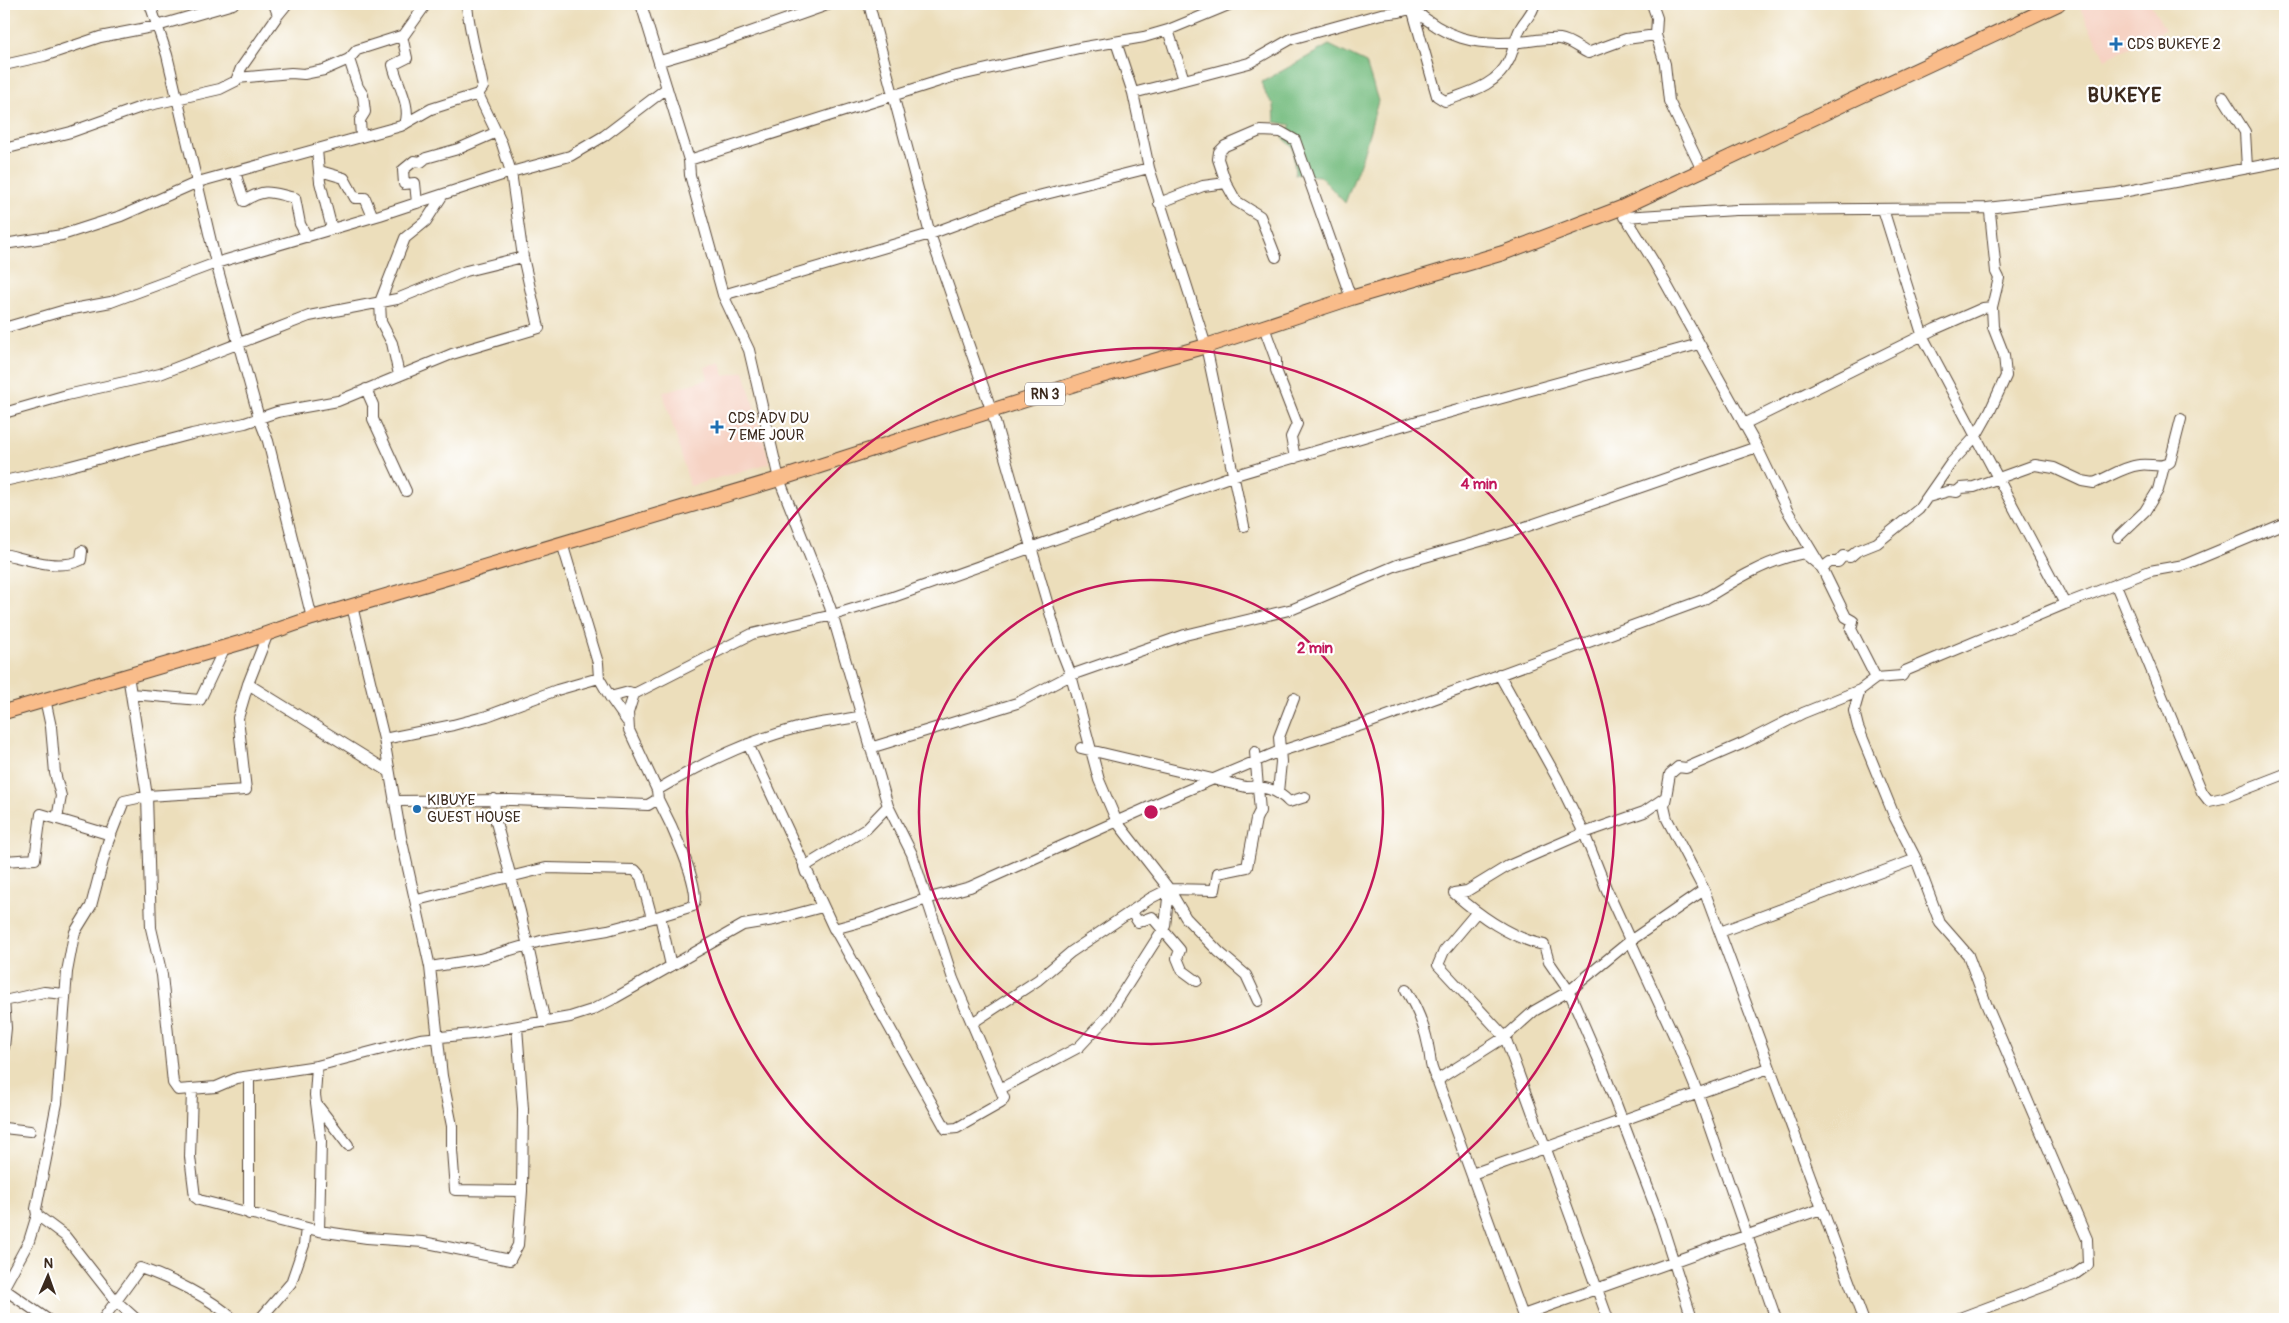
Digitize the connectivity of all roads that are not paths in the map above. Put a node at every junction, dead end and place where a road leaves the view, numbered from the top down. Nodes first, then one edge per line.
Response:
1 (150, 4) edge
2 (233, 4) edge
3 (274, 4) edge
4 (287, 4) edge
5 (426, 4) edge
6 (467, 4) edge
7 (641, 4) edge
8 (830, 4) edge
9 (869, 4) edge
10 (1231, 4) edge
11 (1428, 4) edge
12 (1535, 4) edge
13 (1652, 4) edge
14 (2058, 4) edge
15 (1412, 8) junction
16 (278, 16) junction
17 (157, 26) junction
18 (1168, 30) junction
19 (402, 36) junction
20 (1656, 36) junction
21 (1116, 42) junction
22 (1516, 42) junction
23 (349, 59) junction
24 (660, 61) junction
25 (4, 65) edge
26 (237, 78) junction
27 (1184, 80) junction
28 (667, 88) junction
29 (1133, 93) junction
30 (478, 94) junction
31 (892, 96) junction
32 (2222, 97) dead end
33 (177, 98) junction
34 (405, 124) junction
35 (497, 132) junction
36 (361, 137) junction
37 (4, 149) edge
38 (317, 150) junction
39 (689, 160) junction
40 (2285, 161) edge
41 (1148, 168) junction
42 (2248, 168) junction
43 (1702, 170) junction
44 (320, 171) junction
45 (235, 172) junction
46 (511, 172) junction
47 (198, 182) junction
48 (1226, 183) junction
49 (442, 196) junction
50 (417, 203) junction
51 (1159, 203) junction
52 (1986, 208) junction
53 (1883, 209) junction
54 (1623, 212) junction
55 (372, 217) junction
56 (332, 229) junction
57 (930, 234) junction
58 (307, 237) junction
59 (4, 244) edge
60 (523, 257) junction
61 (1276, 257) dead end
62 (216, 263) junction
63 (723, 294) junction
64 (1351, 298) junction
65 (380, 302) junction
66 (1992, 307) junction
67 (1264, 327) junction
68 (4, 328) edge
69 (1923, 337) junction
70 (238, 344) junction
71 (1699, 344) junction
72 (1206, 346) junction
73 (399, 375) junction
74 (366, 389) junction
75 (992, 412) junction
76 (4, 413) edge
77 (259, 418) junction
78 (2180, 419) dead end
79 (1744, 424) junction
80 (1976, 436) junction
81 (1757, 447) junction
82 (1295, 458) junction
83 (2164, 466) junction
84 (1232, 476) junction
85 (1998, 478) junction
86 (779, 479) junction
87 (4, 481) edge
88 (406, 491) dead end
89 (1928, 497) junction
90 (2285, 523) edge
91 (1244, 526) dead end
92 (2118, 537) dead end
93 (562, 543) junction
94 (1032, 547) junction
95 (82, 551) dead end
96 (4, 554) edge
97 (1822, 568) junction
98 (2116, 585) junction
99 (2064, 604) junction
100 (352, 606) junction
101 (833, 615) junction
102 (312, 618) junction
103 (268, 633) junction
104 (225, 647) junction
105 (1499, 674) junction
106 (128, 675) junction
107 (1071, 675) junction
108 (599, 678) junction
109 (1876, 678) junction
110 (248, 684) junction
111 (1860, 690) junction
112 (131, 694) junction
113 (634, 694) junction
114 (610, 697) junction
115 (1294, 698) dead end
116 (45, 699) junction
117 (4, 712) edge
118 (861, 716) junction
119 (627, 721) junction
120 (384, 739) junction
121 (748, 744) junction
122 (870, 748) junction
123 (1086, 750) junction
124 (1280, 751) junction
125 (1255, 757) junction
126 (388, 771) junction
127 (2285, 774) edge
128 (1213, 779) junction
129 (1258, 786) junction
130 (1278, 792) junction
131 (657, 795) junction
132 (147, 796) junction
133 (1305, 797) dead end
134 (1666, 797) junction
135 (494, 800) junction
136 (394, 801) junction
137 (888, 806) junction
138 (56, 819) junction
139 (1117, 822) junction
140 (1584, 832) junction
141 (111, 835) junction
142 (1916, 859) junction
143 (4, 861) edge
144 (804, 867) junction
145 (510, 876) junction
146 (1169, 889) junction
147 (1704, 890) junction
148 (926, 899) junction
149 (417, 900) junction
150 (822, 907) junction
151 (1131, 911) junction
152 (1476, 913) junction
153 (656, 917) junction
154 (834, 929) junction
155 (1164, 929) junction
156 (1720, 932) junction
157 (1630, 941) junction
158 (528, 946) junction
159 (671, 966) junction
160 (430, 967) junction
161 (1196, 981) dead end
162 (1406, 990) dead end
163 (1570, 991) junction
164 (65, 994) junction
165 (4, 1000) edge
166 (1258, 1001) dead end
167 (545, 1022) junction
168 (972, 1023) junction
169 (517, 1027) junction
170 (1505, 1038) junction
171 (438, 1039) junction
172 (4, 1047) edge
173 (317, 1066) junction
174 (1769, 1068) junction
175 (249, 1077) junction
176 (1438, 1082) junction
177 (1000, 1089) junction
178 (192, 1090) junction
179 (1698, 1094) junction
180 (316, 1103) junction
181 (1622, 1119) junction
182 (4, 1128) edge
183 (30, 1131) dead end
184 (348, 1145) dead end
185 (1546, 1147) junction
186 (1472, 1174) junction
187 (522, 1191) junction
188 (1821, 1209) junction
189 (249, 1214) junction
190 (37, 1215) junction
191 (306, 1228) junction
192 (319, 1231) junction
193 (1747, 1237) junction
194 (1674, 1262) junction
195 (4, 1288) edge
196 (1597, 1289) junction
197 (116, 1300) junction
198 (1524, 1317) edge
199 (47, 1319) edge
200 (103, 1319) edge
201 (136, 1319) edge
202 (233, 1319) edge
203 (260, 1319) edge
204 (1608, 1319) edge
205 (1692, 1319) edge
206 (1776, 1319) edge
207 (1863, 1319) edge
208 (1957, 1319) edge

1 - 17 street
2 - 17 street
3 - 16 street
4 - 16 street
5 - 19 street
6 - 30 street
7 - 24 street
8 - 24 street
9 - 31 street
10 - 18 street
11 - 15 street
12 - 22 street
13 - 20 street
14 - 43 highway, RN 3
15 - 22 street
15 - 22 street
15 - 27 street
16 - 26 street
17 - 25 street
17 - 33 street
18 - 21 street
18 - 27 street
19 - 23 street
19 - 34 street
20 - 22 street
20 - 43 street
21 - 29 street
21 - 31 street
23 - 26 street
23 - 36 street
24 - 28 street
26 - 33 street
27 - 29 street
28 - 39 street
28 - 46 street
29 - 41 street
30 - 34 street
30 - 35 street
31 - 39 street
31 - 57 street
32 - 42 street
33 - 37 street
33 - 47 street
34 - 36 street
35 - 46 street
35 - 50 street
36 - 38 street
38 - 44 street
38 - 45 street
39 - 63 street
40 - 42 street
41 - 51 street
41 - 57 street
42 - 52 street
43 - 54 highway, RN 3
44 - 55 street
44 - 56 street
45 - 47 street
45 - 58 street
46 - 49 street
46 - 60 street
47 - 59 street
47 - 62 street
48 - 51 street
48 - 61 street
48 - 64 street
49 - 50 street
49 - 65 street
50 - 55 street
51 - 72 street
52 - 53 street
52 - 66 street
53 - 54 street
53 - 69 street
54 - 64 highway, RN 3
54 - 71 street
55 - 56 street
56 - 58 street
57 - 63 street
57 - 75 street
58 - 62 street
60 - 65 street
60 - 73 street
62 - 68 street
62 - 70 street
63 - 86 street
64 - 67 highway, RN 3
65 - 70 street
65 - 73 street
66 - 69 street
66 - 80 street
67 - 72 highway, RN 3
67 - 82 street
69 - 79 street
69 - 80 street
70 - 76 street
70 - 77 street
71 - 79 street
71 - 82 street
72 - 75 highway, RN 3
72 - 84 street
73 - 74 street
74 - 77 street
74 - 88 street
75 - 86 highway, RN 3
75 - 94 street
77 - 87 street
77 - 102 street
78 - 83 street
79 - 81 street
80 - 85 street
80 - 89 street
81 - 97 street
81 - 107 street
82 - 84 street
83 - 85 street
83 - 92 street
84 - 91 street
84 - 94 street
85 - 89 street
85 - 99 street
86 - 93 highway, RN 3
86 - 101 street
89 - 97 street
90 - 98 street
93 - 100 highway, RN 3
93 - 108 street
94 - 101 street
94 - 107 street
95 - 96 street
97 - 105 street
97 - 109 street
98 - 99 street
98 - 127 street
99 - 109 street
100 - 102 highway, RN 3
100 - 120 street
101 - 113 street
101 - 118 street
102 - 103 highway, RN 3
103 - 104 highway, RN 3
103 - 110 street
104 - 106 highway, RN 3
104 - 112 street
105 - 124 street
105 - 140 street
106 - 112 street
106 - 116 highway, RN 3
107 - 122 street
107 - 123 street
108 - 114 street
108 - 120 street
109 - 111 street
110 - 126 street
110 - 132 street
111 - 134 street
111 - 142 street
112 - 132 street
113 - 114 street
113 - 119 street
114 - 119 street
115 - 124 street
116 - 117 highway, RN 3
116 - 138 street
118 - 121 street
118 - 122 street
119 - 131 street
120 - 126 street
121 - 131 street
121 - 144 street
122 - 137 street
123 - 128 street
123 - 139 street
124 - 125 street
124 - 130 street
125 - 128 street
125 - 129 street
126 - 136 street
128 - 129 street
128 - 139 street
129 - 130 street
129 - 146 street
130 - 133 street
131 - 135 street
131 - 153 street
132 - 141 street
132 - 178 street
134 - 140 street
134 - 147 street
135 - 136 street
135 - 145 street
136 - 149 street
137 - 144 street
137 - 148 street
138 - 141 street
138 - 143 street
139 - 146 street
139 - 148 street
140 - 152 street
140 - 157 street
141 - 164 street
142 - 156 street
142 - 208 street
144 - 150 street
144 - 154 street
145 - 149 street
145 - 153 street
145 - 158 street
146 - 151 street
146 - 155 street
146 - 166 street
147 - 156 street
147 - 157 street
148 - 154 street
148 - 168 street
149 - 160 street
150 - 154 street
150 - 159 street
151 - 155 street
151 - 168 street
152 - 163 street
152 - 170 street
153 - 158 street
153 - 159 street
154 - 177 street
155 - 161 street
155 - 177 street
156 - 174 street
157 - 163 street
157 - 179 street
158 - 160 street
158 - 167 street
159 - 167 street
160 - 171 street
162 - 176 street
163 - 170 street
163 - 181 street
164 - 165 street
164 - 190 street
165 - 172 street
167 - 169 street
168 - 177 street
169 - 171 street
169 - 187 street
170 - 176 street
170 - 185 street
171 - 173 street
171 - 187 street
173 - 175 street
173 - 180 street
174 - 179 street
174 - 188 street
175 - 178 street
175 - 189 street
176 - 186 street
178 - 189 street
179 - 181 street
179 - 193 street
180 - 184 street
180 - 192 street
181 - 185 street
181 - 194 street
182 - 183 street
185 - 186 street
185 - 196 street
186 - 198 street
187 - 192 street
188 - 193 street
188 - 207 street
189 - 191 street
190 - 195 street
190 - 197 street
191 - 192 street
191 - 203 street
193 - 194 street
193 - 206 street
194 - 196 street
194 - 205 street
195 - 199 street
196 - 198 street
196 - 204 street
197 - 200 street
197 - 201 street
197 - 202 street

